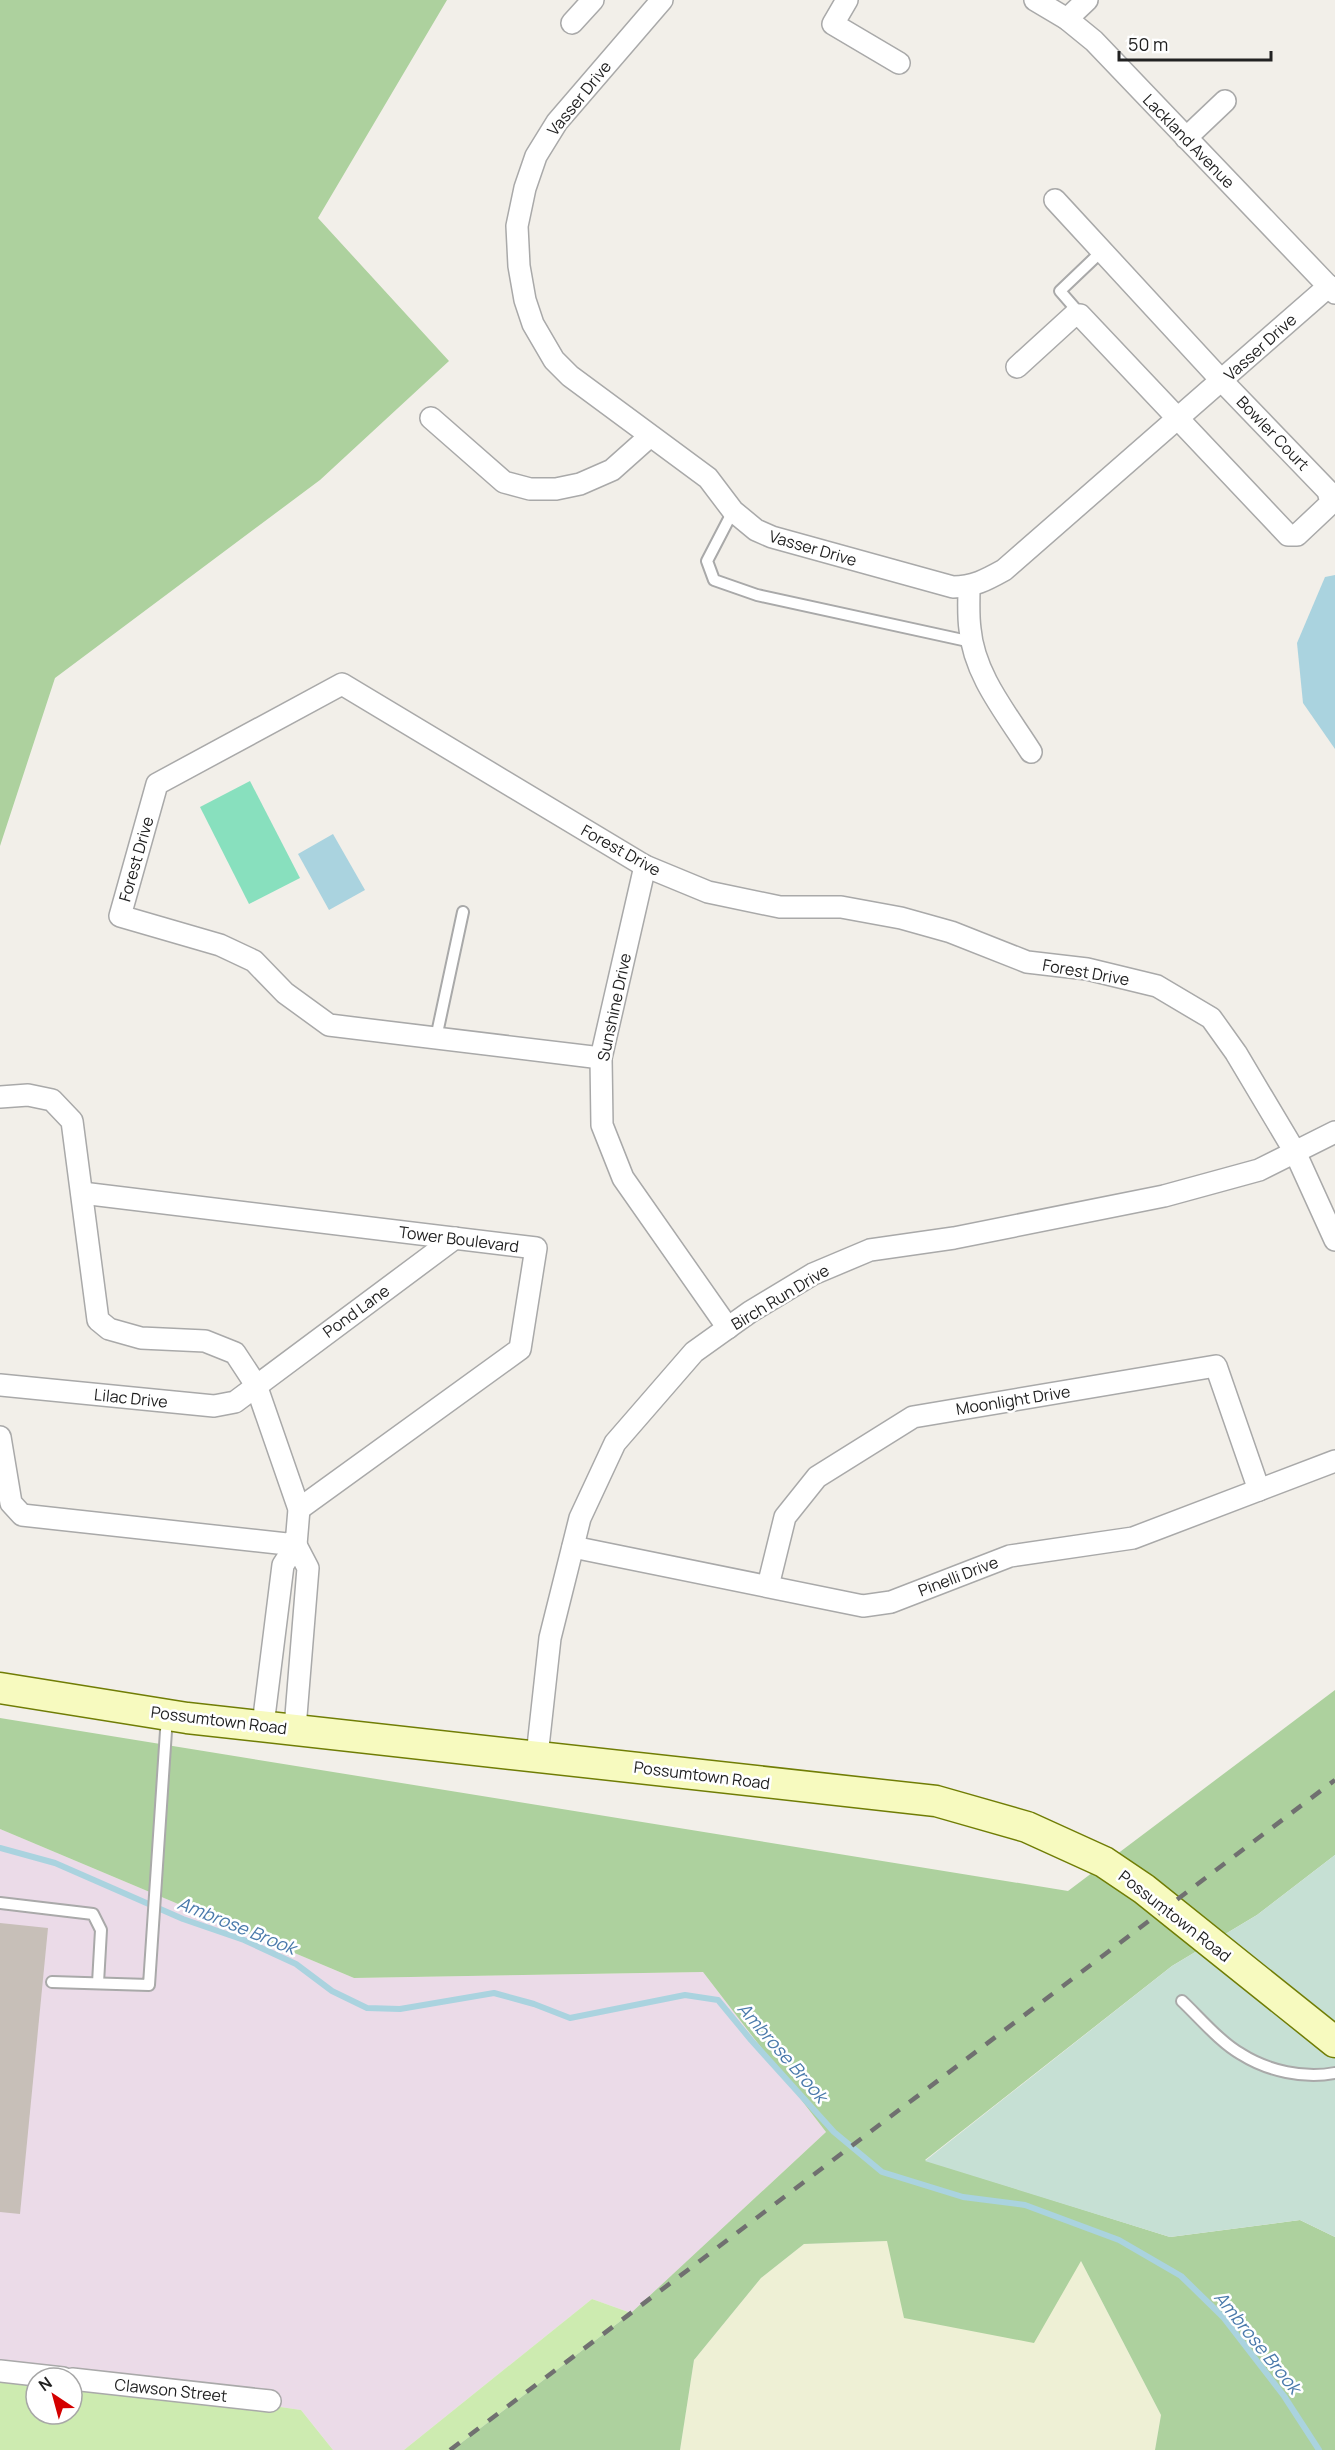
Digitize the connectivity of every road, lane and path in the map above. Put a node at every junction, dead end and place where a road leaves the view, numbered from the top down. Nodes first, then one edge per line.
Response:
1 (592, 0) edge
2 (662, 0) edge
3 (847, 0) edge
4 (1035, 0) edge
5 (1087, 0) edge
6 (1067, 19) junction
7 (572, 23) dead end
8 (899, 63) dead end
9 (1225, 101) dead end
10 (1186, 138) junction
11 (1055, 200) dead end
12 (1102, 251) junction
13 (1332, 290) edge
14 (1080, 315) junction
15 (1017, 367) dead end
16 (1222, 381) junction
17 (431, 418) dead end
18 (1179, 419) junction
19 (649, 437) junction
20 (733, 512) junction
21 (969, 587) junction
22 (972, 642) junction
23 (1031, 752) dead end
24 (645, 867) junction
25 (463, 912) dead end
26 (436, 1038) junction
27 (601, 1058) junction
28 (0, 1097) edge
29 (1335, 1132) edge
30 (1295, 1152) junction
31 (82, 1193) junction
32 (455, 1238) junction
33 (1335, 1240) edge
34 (728, 1328) junction
35 (0, 1384) edge
36 (256, 1384) junction
37 (0, 1437) edge
38 (1335, 1461) edge
39 (1259, 1490) junction
40 (299, 1509) junction
41 (296, 1545) junction
42 (573, 1547) junction
43 (768, 1586) junction
44 (0, 1688) edge
45 (167, 1715) junction
46 (263, 1725) junction
47 (295, 1728) junction
48 (537, 1756) junction
49 (0, 1904) edge
50 (52, 1982) dead end
51 (98, 1983) junction
52 (1182, 2001) dead end
53 (1335, 2042) edge
54 (1335, 2073) edge
55 (0, 2371) edge
56 (24, 2374) edge
57 (84, 2380) edge
58 (270, 2401) dead end

1 - 7 street
2 - 19 street, Vasser Drive
3 - 8 street
4 - 6 street, Lackland Avenue
5 - 6 street
6 - 10 street, Lackland Avenue
9 - 10 street
10 - 13 street, Lackland Avenue
11 - 12 street, Bowler Court
12 - 14 lane
12 - 16 street, Bowler Court
13 - 16 street, Vasser Drive
14 - 15 street
14 - 18 street, Bowler Court
16 - 18 street, Vasser Drive
16 - 18 street, Bowler Court
17 - 19 street
18 - 21 street, Vasser Drive
19 - 20 street, Vasser Drive
20 - 21 street, Vasser Drive
20 - 22 lane
21 - 22 street
22 - 23 street
24 - 26 street, Forest Drive
24 - 27 street, Sunshine Drive
24 - 30 street, Forest Drive
25 - 26 lane
26 - 27 street
27 - 34 street, Sunshine Drive
28 - 31 street
29 - 30 street, Birch Run Drive
30 - 33 street
30 - 34 street, Birch Run Drive
31 - 32 street, Tower Boulevard
31 - 36 street
32 - 36 street, Pond Lane
32 - 40 street, Tower Boulevard
34 - 42 street, Birch Run Drive
35 - 36 street, Lilac Drive
36 - 40 street
37 - 41 street
38 - 39 street, Pinelli Drive
39 - 43 street, Pinelli Drive
39 - 43 street, Moonlight Drive
40 - 41 street
41 - 46 street
41 - 47 street
42 - 43 street, Pinelli Drive
42 - 48 street, Birch Run Drive
44 - 45 main road, Possumtown Road
45 - 46 main road, Possumtown Road
45 - 51 lane
46 - 47 main road, Possumtown Road
47 - 48 main road, Possumtown Road
48 - 53 main road, Possumtown Road
49 - 51 lane
50 - 51 lane
52 - 54 lane
55 - 56 street
57 - 58 street, Clawson Street

